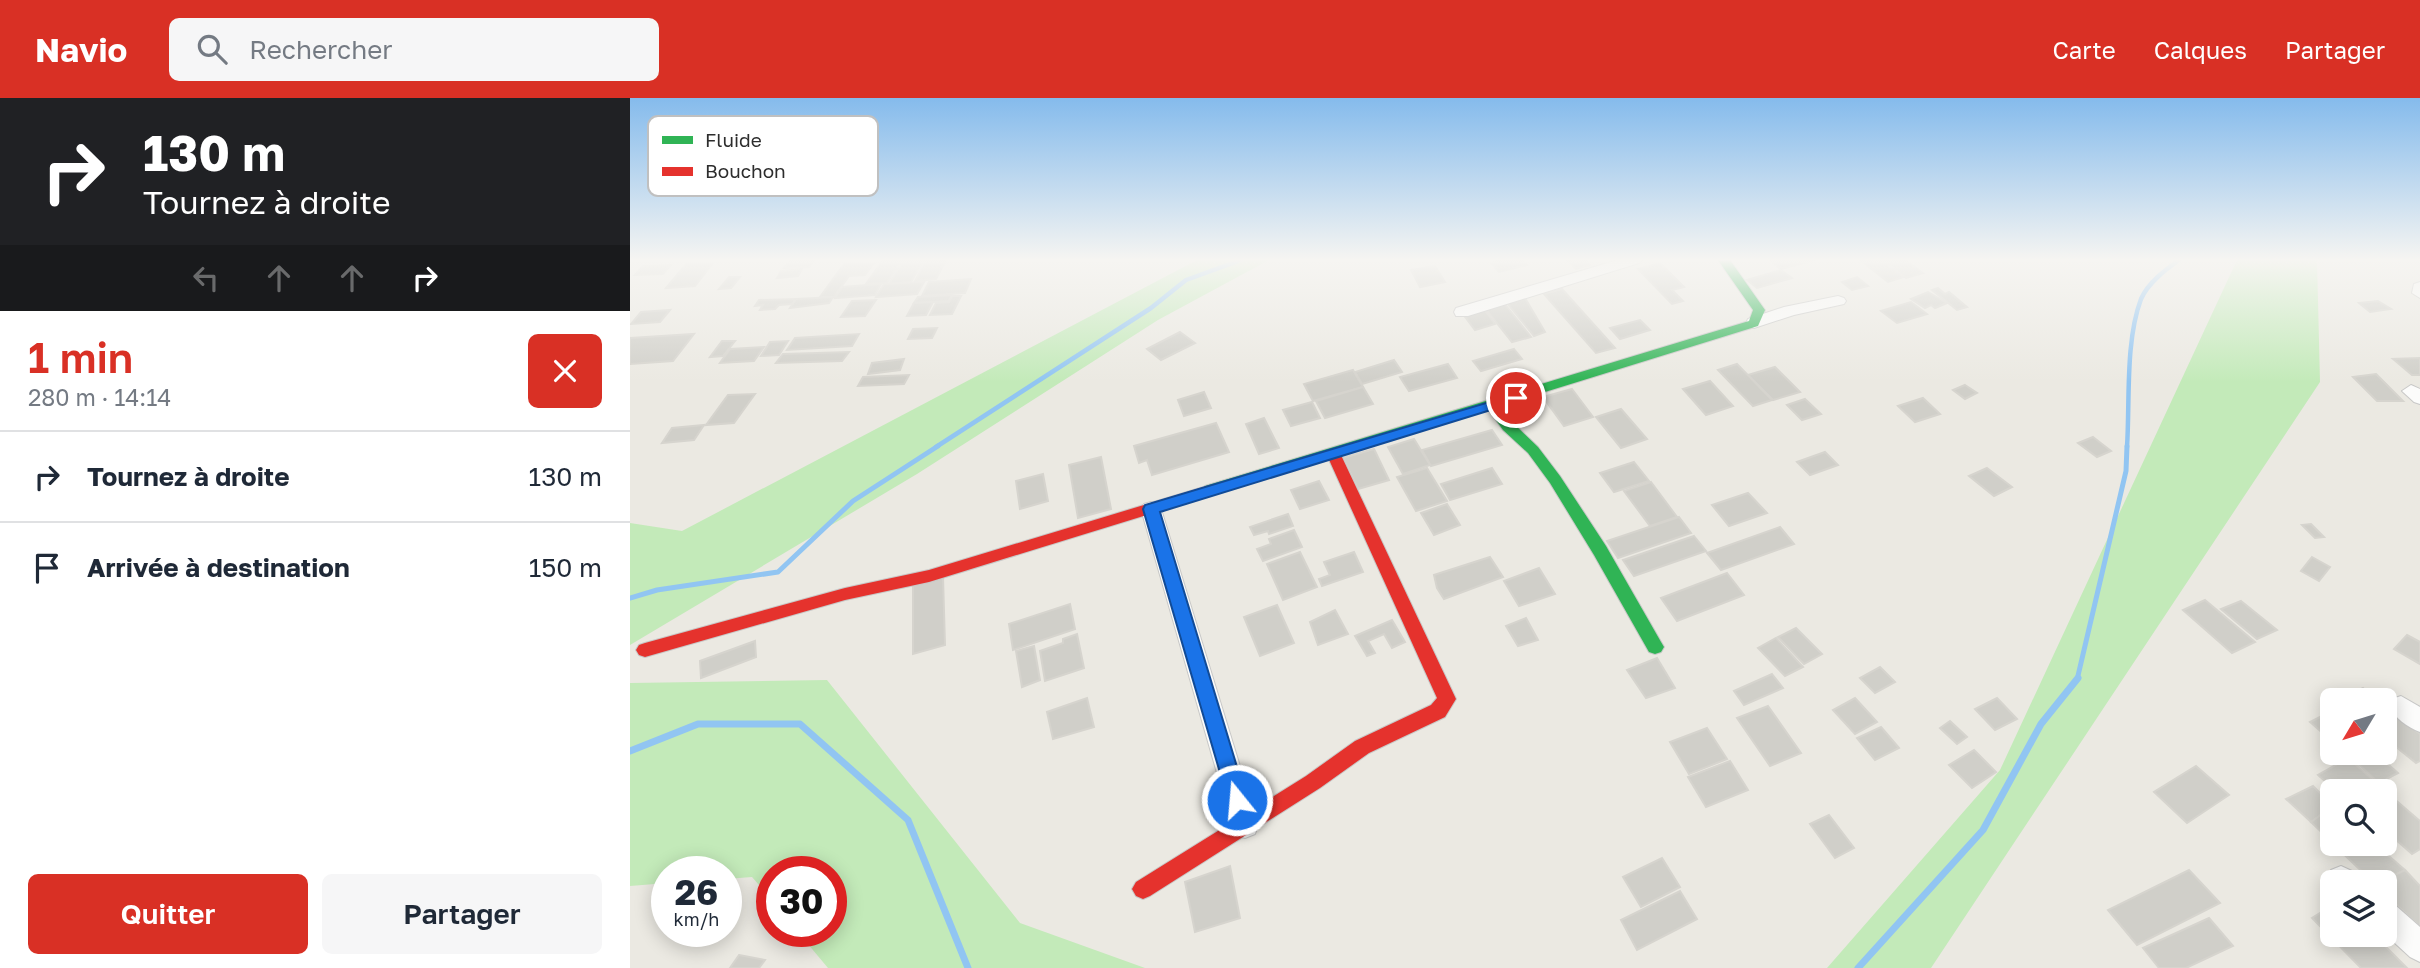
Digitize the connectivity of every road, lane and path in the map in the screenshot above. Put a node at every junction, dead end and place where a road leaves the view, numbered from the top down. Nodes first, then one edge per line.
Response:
1 (1500, 301) edge
2 (1754, 301) edge
3 (1838, 301) dead end
4 (1462, 312) dead end
5 (1754, 323) junction
6 (1493, 405) junction
7 (1333, 453) junction
8 (1151, 509) junction
9 (1655, 647) dead end
10 (645, 650) dead end
11 (1245, 825) junction
12 (1143, 889) dead end
13 (2397, 926) edge
14 (2420, 947) edge

1 - 4 street
2 - 5 street
3 - 5 street
5 - 6 street
6 - 7 street
6 - 9 street
7 - 8 street
7 - 11 street
8 - 10 street
8 - 11 street
11 - 12 street
13 - 14 street

